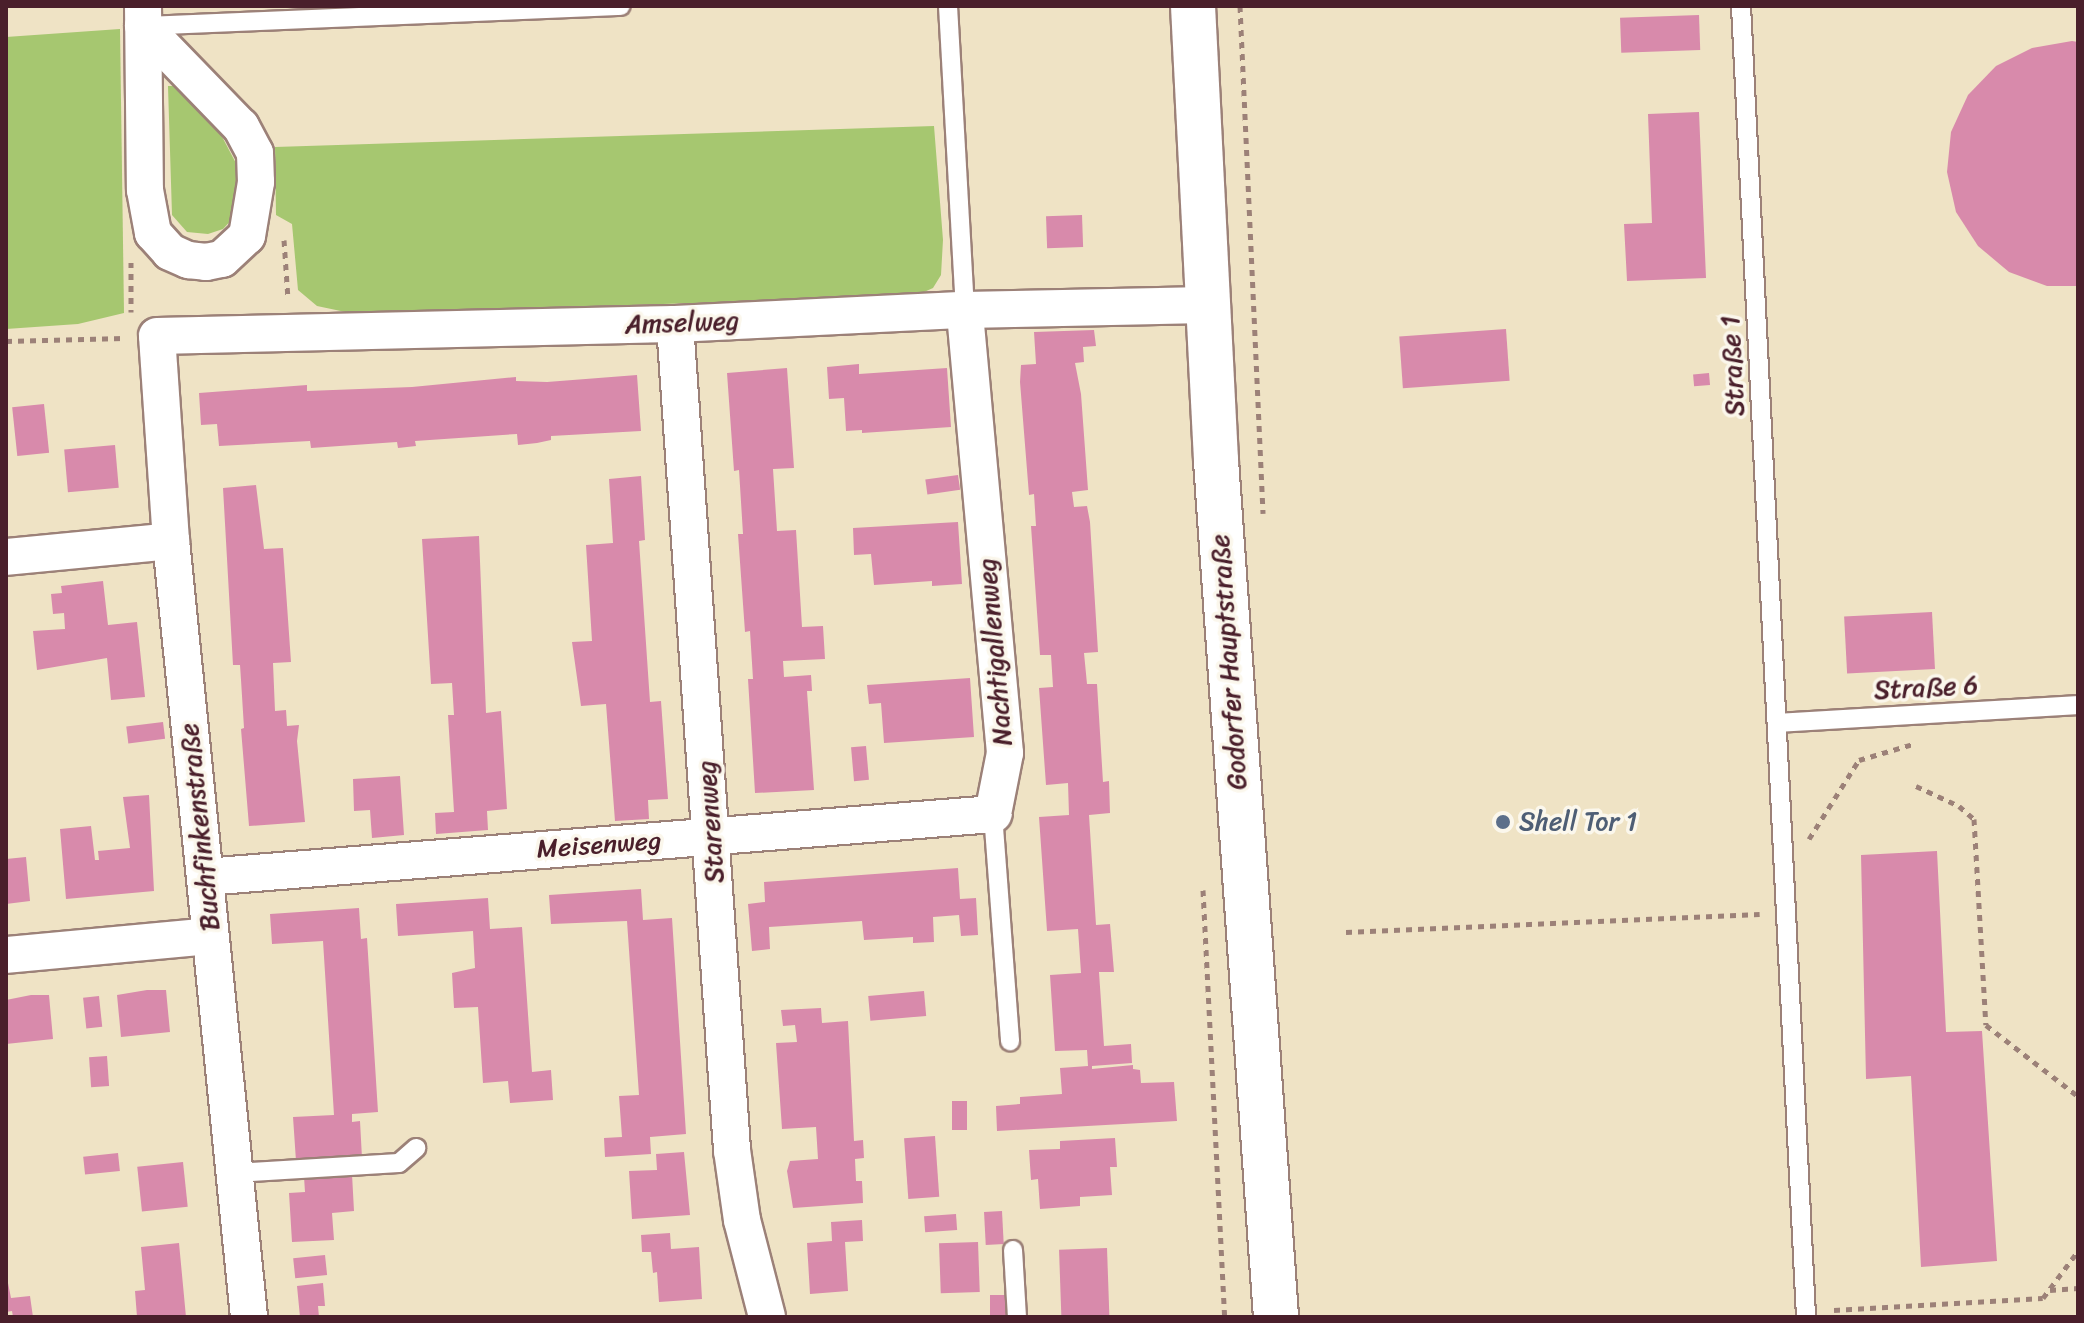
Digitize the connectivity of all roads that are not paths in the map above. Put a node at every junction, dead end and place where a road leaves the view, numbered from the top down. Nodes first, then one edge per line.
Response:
1 (621, 6) edge
2 (948, 6) edge
3 (1193, 6) edge
4 (1741, 6) edge
5 (143, 16) edge
6 (1206, 305) junction
7 (965, 310) junction
8 (675, 324) junction
9 (157, 336) joint
10 (171, 541) junction
11 (6, 557) edge
12 (2078, 705) edge
13 (1777, 723) junction
14 (993, 814) junction
15 (712, 837) junction
16 (205, 877) junction
17 (210, 936) junction
18 (6, 955) edge
19 (1010, 1041) dead end
20 (416, 1148) dead end
21 (235, 1173) junction
22 (1013, 1250) dead end
23 (249, 1317) edge
24 (767, 1317) edge
25 (1017, 1317) edge
26 (1276, 1317) edge
27 (1806, 1317) edge

1 - 5 lane
2 - 7 lane
3 - 6 main road, Godorfer Hauptstraße
4 - 13 lane, Straße 1
5 - 5 street
6 - 7 street, Amselweg
6 - 26 main road, Godorfer Hauptstraße
7 - 8 street, Amselweg
7 - 14 street, Nachtigallenweg
8 - 9 street, Amselweg
8 - 15 street, Starenweg
9 - 10 street, Buchfinkenstraße
10 - 11 street
10 - 16 street, Buchfinkenstraße
12 - 13 lane, Straße 6
13 - 27 lane, Straße 1
14 - 15 street, Meisenweg
14 - 19 lane, Nachtigallenweg
15 - 16 street, Meisenweg
15 - 24 street, Starenweg
16 - 17 street, Buchfinkenstraße
17 - 18 street
17 - 21 street, Buchfinkenstraße
20 - 21 lane
21 - 23 street, Buchfinkenstraße
22 - 25 lane

